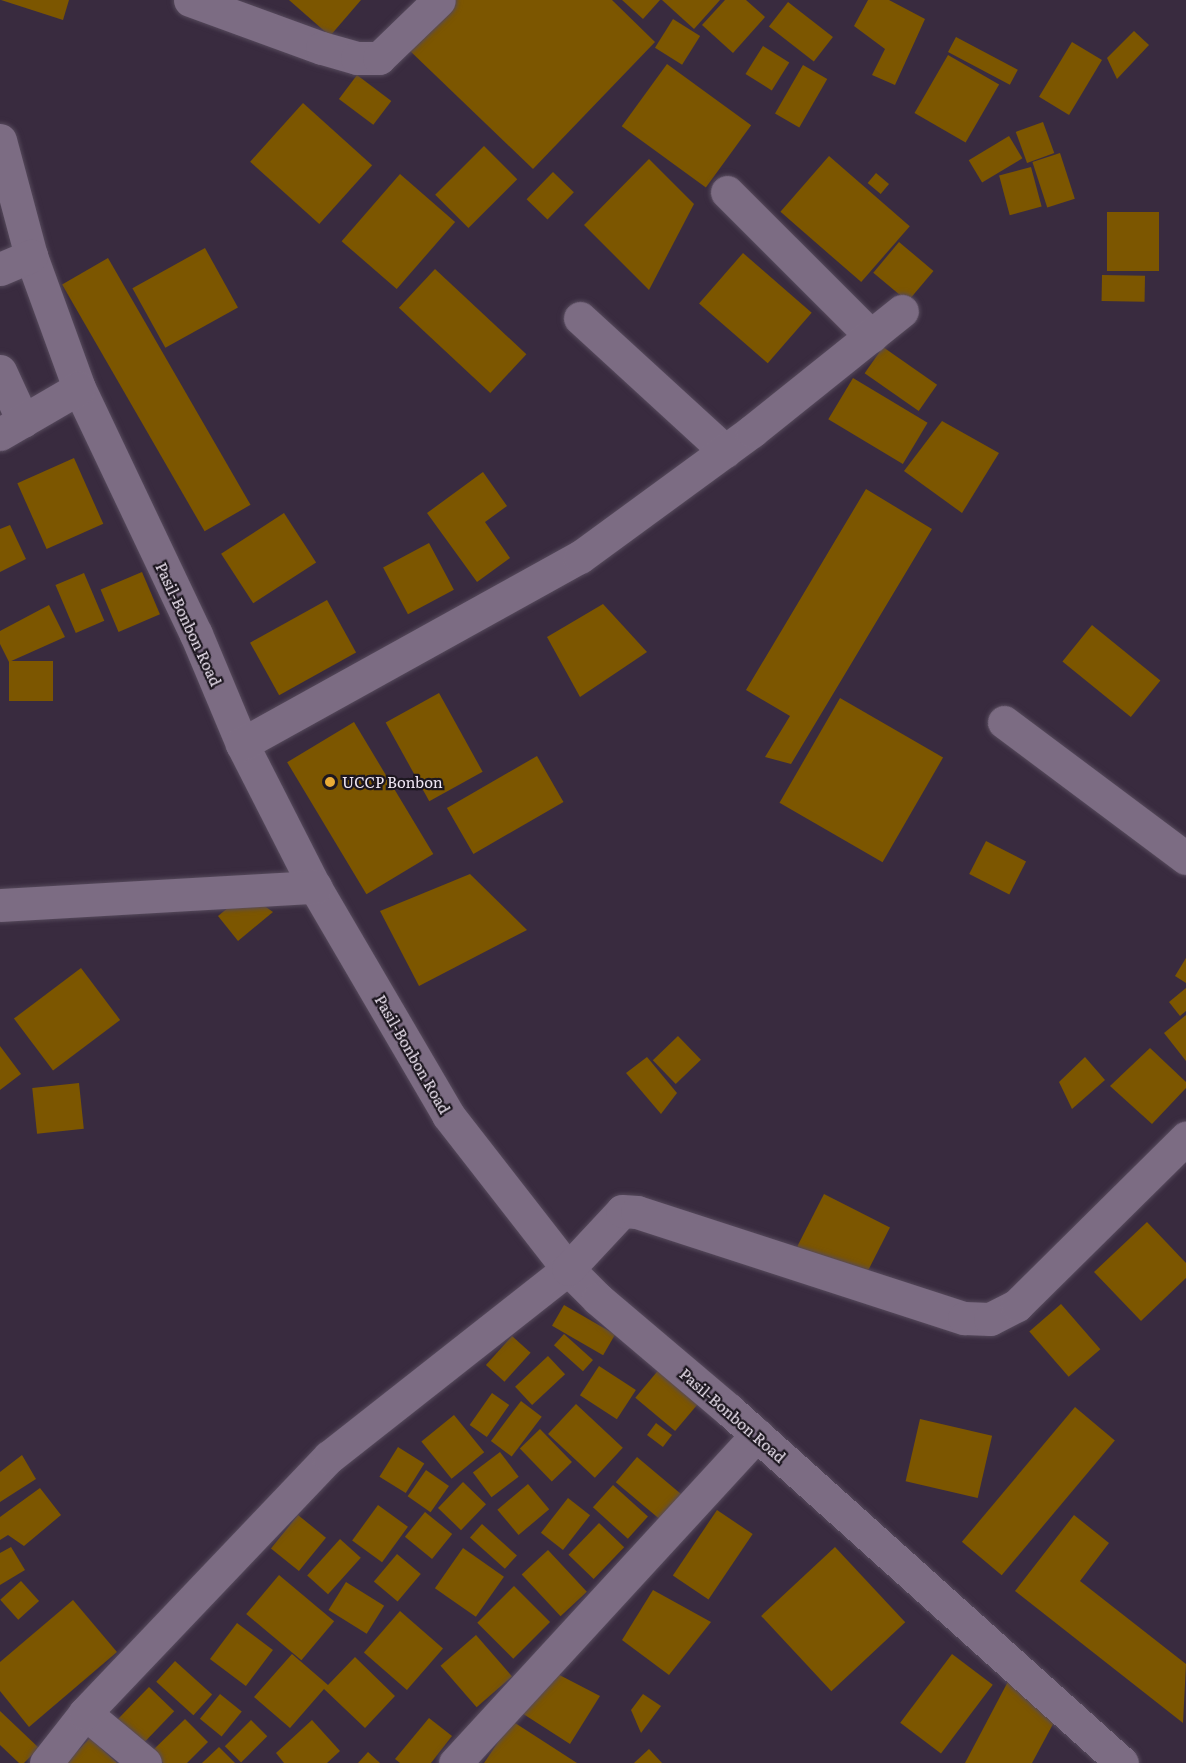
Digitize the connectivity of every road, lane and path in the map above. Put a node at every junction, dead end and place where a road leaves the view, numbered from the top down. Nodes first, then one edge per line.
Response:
1 (190, 0) edge
2 (440, 0) edge
3 (0, 140) edge
4 (727, 192) dead end
5 (31, 256) junction
6 (0, 269) edge
7 (902, 310) dead end
8 (580, 318) dead end
9 (871, 336) junction
10 (0, 371) edge
11 (79, 388) junction
12 (12, 427) edge
13 (725, 451) junction
14 (1004, 722) dead end
15 (242, 744) junction
16 (1186, 858) edge
17 (315, 887) junction
18 (0, 905) edge
19 (1186, 1138) edge
20 (568, 1269) junction
21 (757, 1436) junction
22 (85, 1713) junction
23 (46, 1763) edge
24 (145, 1763) edge
25 (455, 1763) edge
26 (1122, 1763) edge

1 - 2 street
3 - 5 street, Pasil-Bonbon Road
4 - 9 street
5 - 6 street
5 - 11 street, Pasil-Bonbon Road
7 - 9 street
8 - 13 street
9 - 13 street
10 - 12 street
11 - 12 street
11 - 15 street, Pasil-Bonbon Road
13 - 15 street
14 - 16 street
15 - 17 street, Pasil-Bonbon Road
17 - 18 street
17 - 20 street, Pasil-Bonbon Road
19 - 20 street
20 - 21 street, Pasil-Bonbon Road
20 - 22 street
21 - 25 street
21 - 26 street, Pasil-Bonbon Road
22 - 23 street
22 - 24 street

